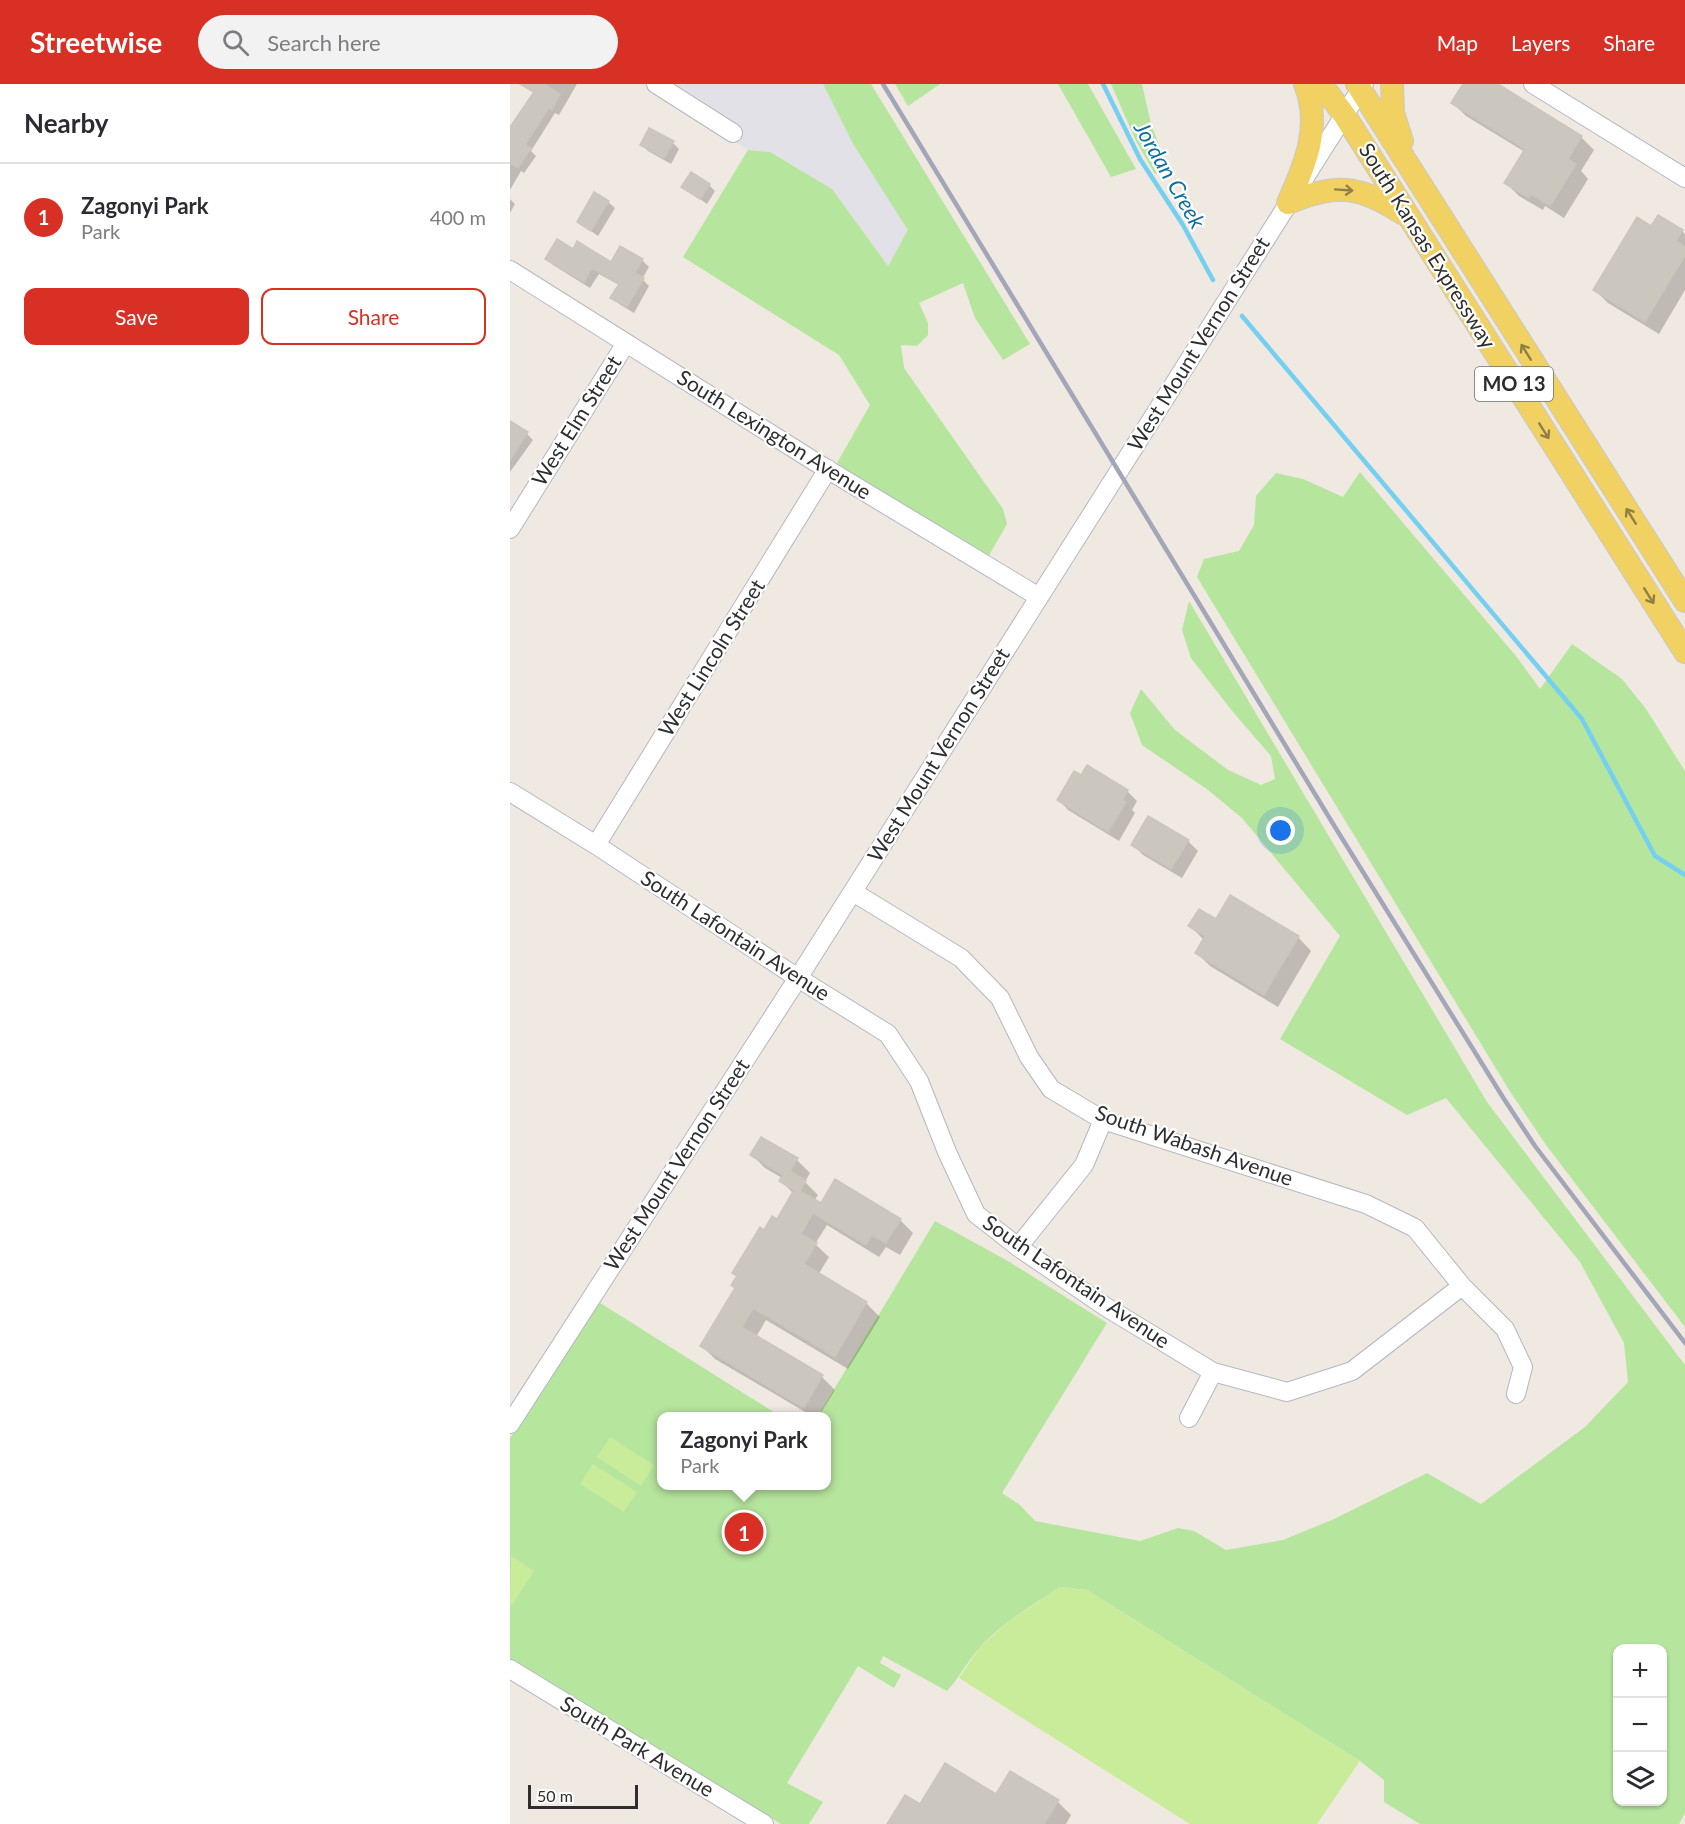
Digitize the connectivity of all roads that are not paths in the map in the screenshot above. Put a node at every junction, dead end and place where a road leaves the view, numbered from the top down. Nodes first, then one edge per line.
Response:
1 (656, 84) edge
2 (1305, 84) edge
3 (1321, 84) edge
4 (1392, 84) edge
5 (1533, 84) edge
6 (1361, 86) edge
7 (1345, 116) junction
8 (733, 133) dead end
9 (1685, 178) edge
10 (1420, 184) junction
11 (1288, 204) junction
12 (1409, 218) junction
13 (510, 270) edge
14 (626, 343) junction
15 (828, 470) junction
16 (510, 529) edge
17 (1039, 597) junction
18 (1685, 601) edge
19 (1685, 652) edge
20 (510, 792) edge
21 (596, 845) junction
22 (853, 891) junction
23 (798, 978) junction
24 (1103, 1120) junction
25 (1018, 1247) junction
26 (1462, 1286) junction
27 (1213, 1372) junction
28 (1516, 1394) dead end
29 (1189, 1418) dead end
30 (510, 1424) edge
31 (510, 1669) edge
32 (764, 1824) edge

1 - 8 street
2 - 11 main road
3 - 7 main road, South Kansas Expressway / MO 13
4 - 10 main road
5 - 9 street
6 - 7 street, West Mount Vernon Street
6 - 10 main road, South Kansas Expressway / MO 13
7 - 11 street, West Mount Vernon Street
7 - 12 main road, South Kansas Expressway / MO 13
18 -> 10 main road, South Kansas Expressway / MO 13
11 -> 12 main road
11 - 17 street, West Mount Vernon Street
12 -> 19 main road, South Kansas Expressway / MO 13
13 - 14 street, South Lexington Avenue
14 - 15 street, South Lexington Avenue
14 - 16 street, West Elm Street
15 - 17 street, South Lexington Avenue
15 - 21 street, West Lincoln Street
17 - 22 street, West Mount Vernon Street
20 - 21 street, South Lafontain Avenue
21 - 23 street, South Lafontain Avenue
22 - 23 street, West Mount Vernon Street
22 - 24 street, South Wabash Avenue
23 - 25 street, South Lafontain Avenue
23 - 30 street, West Mount Vernon Street
24 - 25 street
24 - 26 street, South Wabash Avenue
25 - 27 street, South Lafontain Avenue
26 - 27 street, South Lafontain Avenue
26 - 28 street, South Wabash Avenue
27 - 29 street
31 - 32 street, South Park Avenue

